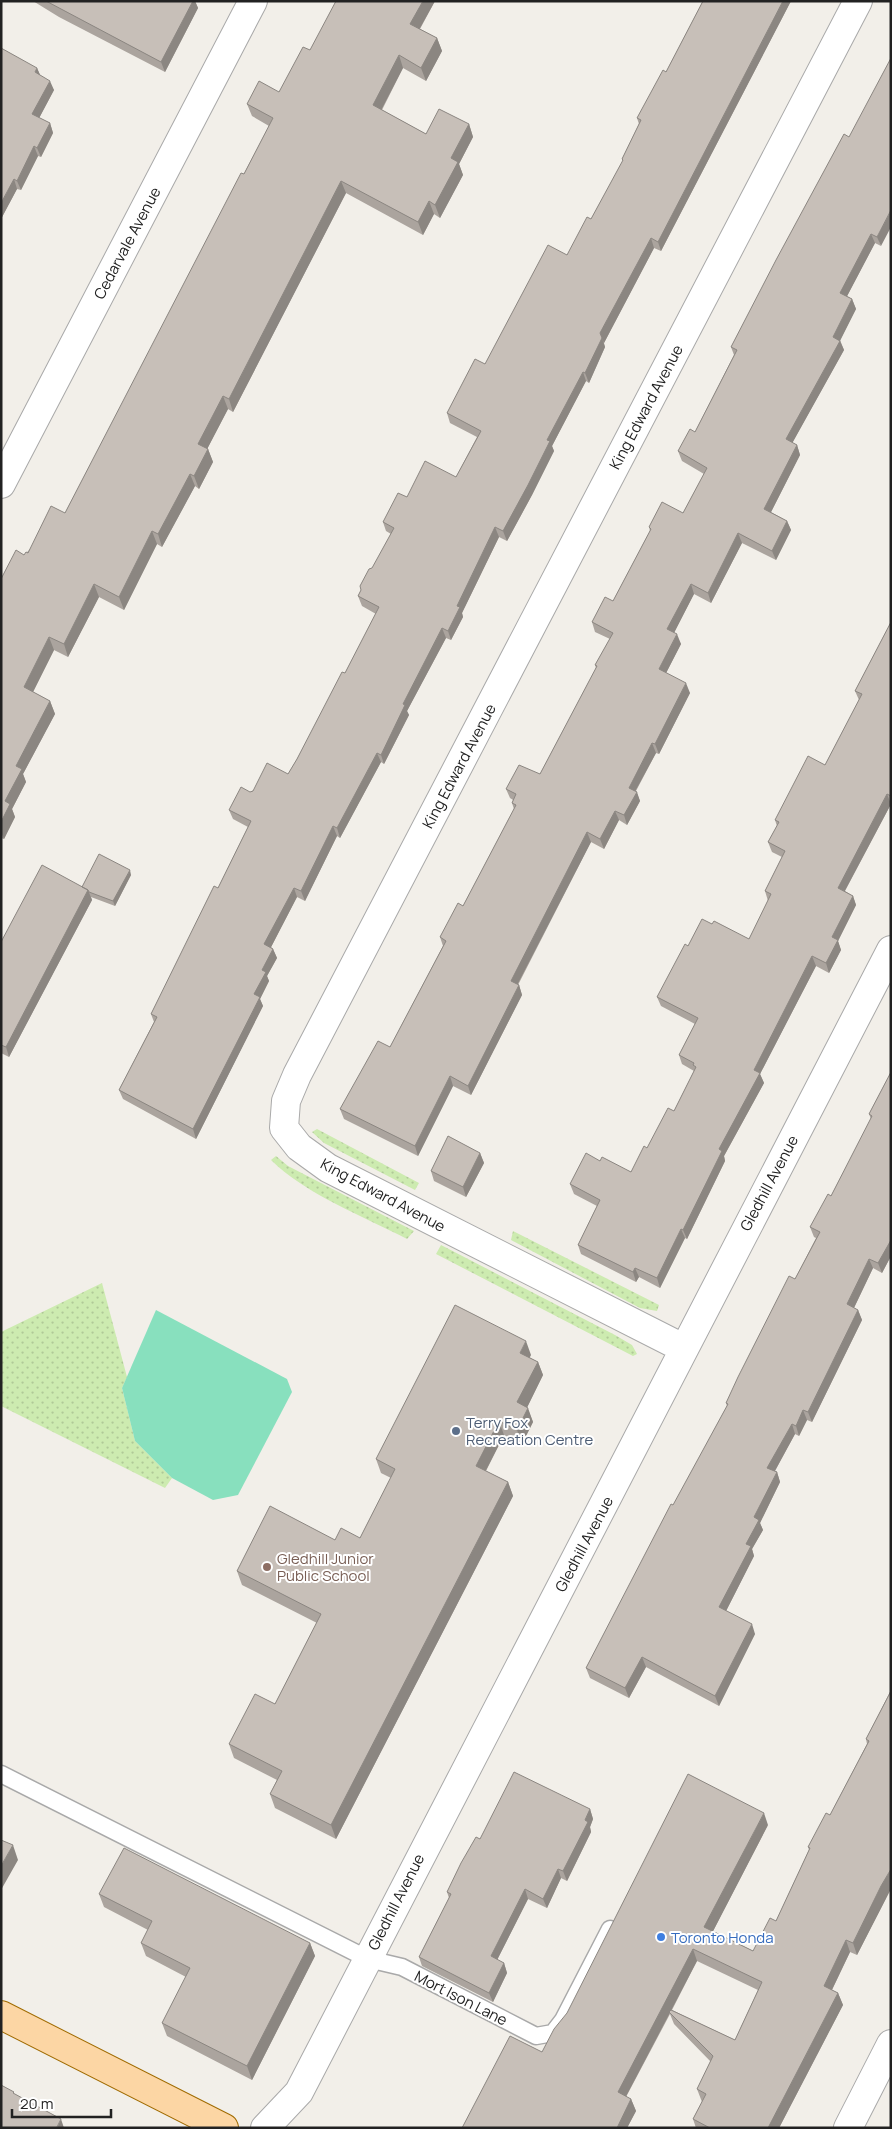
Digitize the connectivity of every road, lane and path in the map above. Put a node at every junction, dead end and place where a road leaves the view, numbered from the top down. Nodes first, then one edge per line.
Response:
1 (253, 1) edge
2 (858, 1) edge
3 (1, 484) edge
4 (891, 950) edge
5 (683, 1348) junction
6 (1, 1774) edge
7 (616, 1916) edge
8 (368, 1959) junction
9 (1, 2016) edge
10 (891, 2044) edge
11 (224, 2128) edge
12 (264, 2128) edge
13 (848, 2128) edge

1 - 3 street, Cedarvale Avenue
2 - 5 street, King Edward Avenue
4 - 5 street, Gledhill Avenue
5 - 8 street, Gledhill Avenue
6 - 8 lane, Mort Ison Lane
7 - 8 lane, Mort Ison Lane
8 - 12 street, Gledhill Avenue
9 - 11 main road
10 - 13 street

